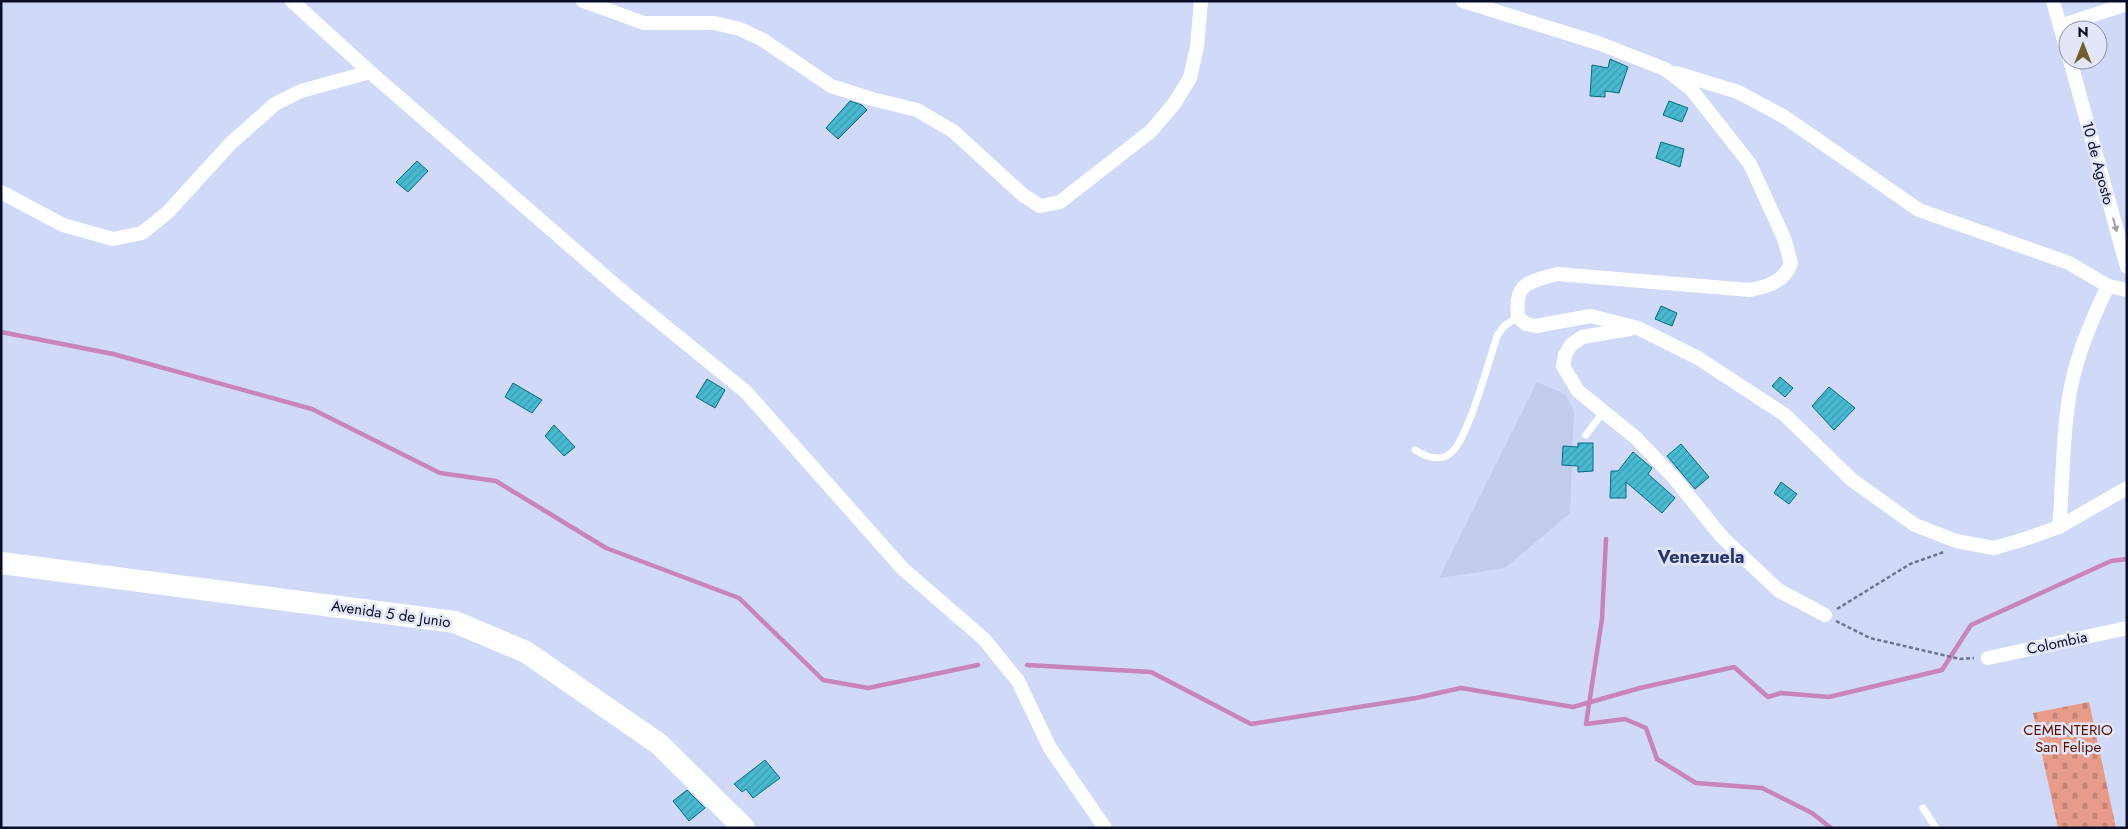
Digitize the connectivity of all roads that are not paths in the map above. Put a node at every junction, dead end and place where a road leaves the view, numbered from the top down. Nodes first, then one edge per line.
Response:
1 (292, 1) edge
2 (583, 1) edge
3 (1201, 1) edge
4 (1463, 1) edge
5 (2052, 1) edge
6 (2127, 4) edge
7 (2058, 20) edge
8 (2078, 20) edge
9 (1664, 69) junction
10 (2073, 70) edge
11 (370, 72) junction
12 (1, 192) edge
13 (2127, 267) edge
14 (2108, 286) junction
15 (2127, 290) edge
16 (1518, 317) junction
17 (1638, 328) junction
18 (1603, 412) junction
19 (1586, 435) dead end
20 (1415, 450) dead end
21 (2127, 488) edge
22 (2059, 527) junction
23 (1, 563) edge
24 (1824, 616) road end
25 (2127, 628) edge
26 (1988, 658) dead end
27 (1923, 808) dead end
28 (744, 828) edge
29 (1105, 828) edge
30 (1936, 828) edge

1 - 11 street
2 - 3 street
4 - 9 street
5 - 7 street
6 - 8 street
9 - 14 street
9 - 16 street
10 -> 13 street, 10 de Agosto
11 - 12 street
11 - 29 street
14 - 15 street
14 - 22 street
16 - 17 street
16 - 20 lane
17 - 18 street
17 - 22 street
18 - 19 lane
18 - 24 street
21 - 22 street
23 - 28 main road, Avenida 5 de Junio
25 - 26 street, Colombia
27 - 30 lane

